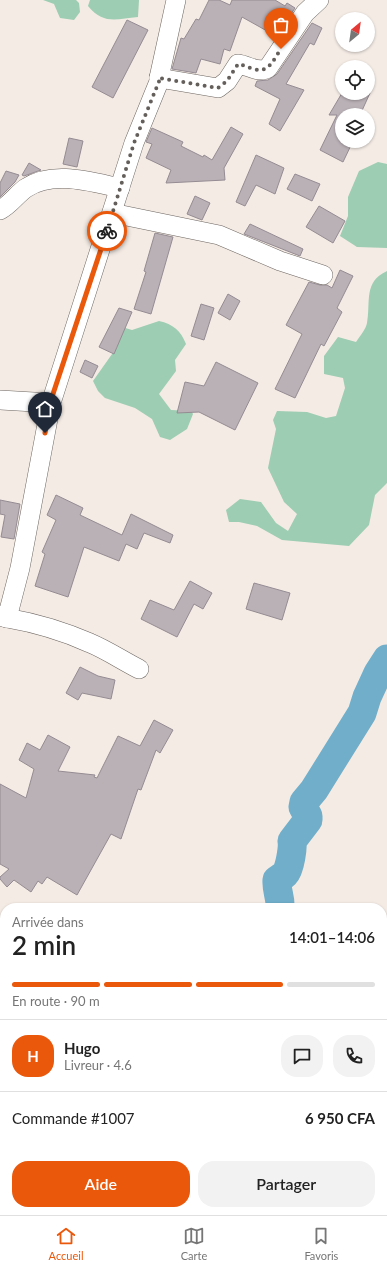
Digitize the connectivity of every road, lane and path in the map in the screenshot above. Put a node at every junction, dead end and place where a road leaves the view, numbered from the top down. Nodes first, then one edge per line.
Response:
1 (176, 0) edge
2 (318, 0) edge
3 (159, 78) junction
4 (120, 188) junction
5 (0, 210) edge
6 (112, 213) junction
7 (323, 275) dead end
8 (0, 400) edge
9 (50, 403) junction
10 (4, 617) edge
11 (139, 670) dead end

1 - 3 street
2 - 3 street
3 - 4 street
4 - 5 street
4 - 6 street
6 - 7 street
6 - 9 street
8 - 9 street
9 - 10 street
10 - 11 street

